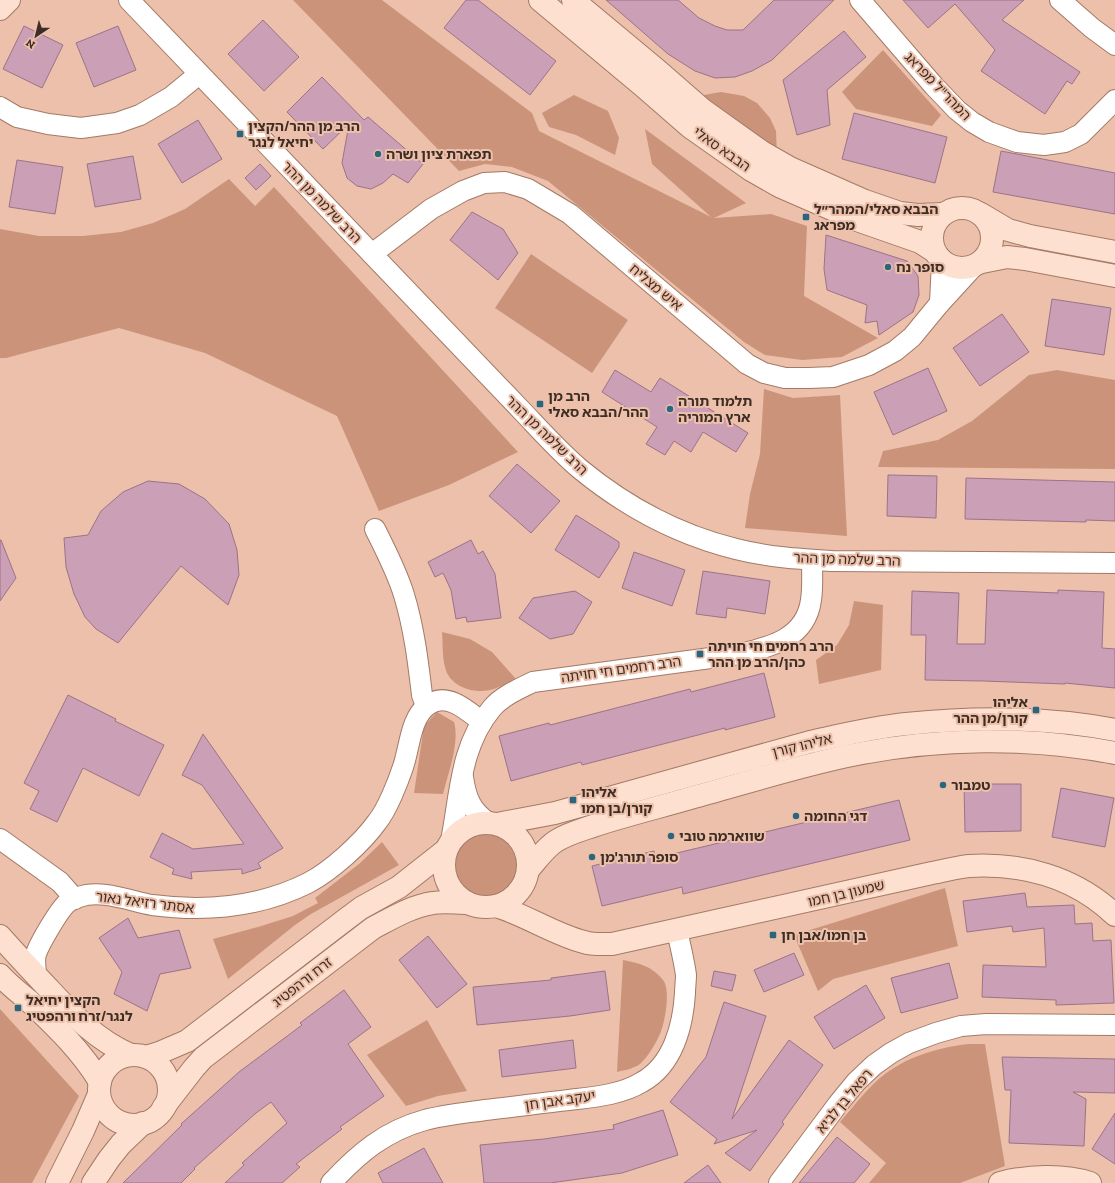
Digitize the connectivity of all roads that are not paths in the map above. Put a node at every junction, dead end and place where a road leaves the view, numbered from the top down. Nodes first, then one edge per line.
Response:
1 (9, 0) edge
2 (129, 0) edge
3 (540, 0) edge
4 (573, 0) edge
5 (860, 0) edge
6 (1060, 0) edge
7 (0, 9) edge
8 (592, 9) edge
9 (1115, 45) edge
10 (199, 74) junction
11 (1115, 100) edge
12 (0, 108) edge
13 (943, 214) junction
14 (981, 214) junction
15 (1115, 252) edge
16 (372, 254) junction
17 (938, 256) junction
18 (977, 264) junction
19 (1115, 276) edge
20 (940, 303) junction
21 (375, 530) dead end
22 (812, 560) junction
23 (1115, 563) edge
24 (426, 706) junction
25 (482, 722) junction
26 (1115, 730) edge
27 (1115, 753) edge
28 (462, 772) junction
29 (493, 824) junction
30 (0, 838) edge
31 (449, 845) junction
32 (526, 875) junction
33 (74, 899) junction
34 (467, 903) junction
35 (496, 906) junction
36 (1115, 915) edge
37 (677, 930) junction
38 (0, 936) edge
39 (568, 937) junction
40 (0, 975) edge
41 (36, 976) junction
42 (1115, 1026) edge
43 (138, 1056) junction
44 (99, 1088) junction
45 (163, 1108) junction
46 (143, 1123) junction
47 (57, 1183) edge
48 (92, 1183) edge
49 (331, 1183) edge
50 (779, 1183) edge
51 (1000, 1183) edge
52 (1090, 1183) edge

1 - 7 street
2 - 10 street, הרב שלמה מן ההר
3 - 17 street, הבבא סאלי
4 - 8 street, הבבא סאלי
5 - 11 street, המהר"ל מפראג
6 - 9 street
8 - 13 street, הבבא סאלי
10 - 12 street
10 - 16 street, הרב שלמה מן ההר
13 - 14 street
13 - 17 street
14 - 15 street
14 - 18 street
16 - 20 street, איש מצליח
16 - 22 street, הרב שלמה מן ההר
17 - 18 street
17 - 20 street
18 - 19 street
18 - 20 street, איש מצליח
21 - 24 street
22 - 23 street, הרב שלמה מן ההר
22 - 25 street, הרב רחמים חי חויתה
24 - 25 street
24 - 33 street, אסתר רזיאל נאור
25 - 28 street, הרב רחמים חי חויתה
26 - 29 street, אליהו קורן
27 - 32 street, אליהו קורן
28 - 29 street
28 - 31 street
29 - 31 street
29 - 32 street
30 - 33 street
31 - 34 street
31 - 43 street, זרח ורהפטיג
32 - 35 street
32 - 39 street, שמעון בן חמו
33 - 41 street, אסתר רזיאל נאור
34 - 35 street
34 - 45 street, זרח ורהפטיג
35 - 39 street, שמעון בן חמו
36 - 37 street, שמעון בן חמו
37 - 39 street, שמעון בן חמו
37 - 49 street, יעקב אבן חן
38 - 41 street
40 - 44 street
41 - 43 street
42 - 50 street, רפאל בן לביא
43 - 44 street
43 - 45 street
44 - 46 street
44 - 47 street
45 - 46 street
46 - 48 street
51 - 52 street

